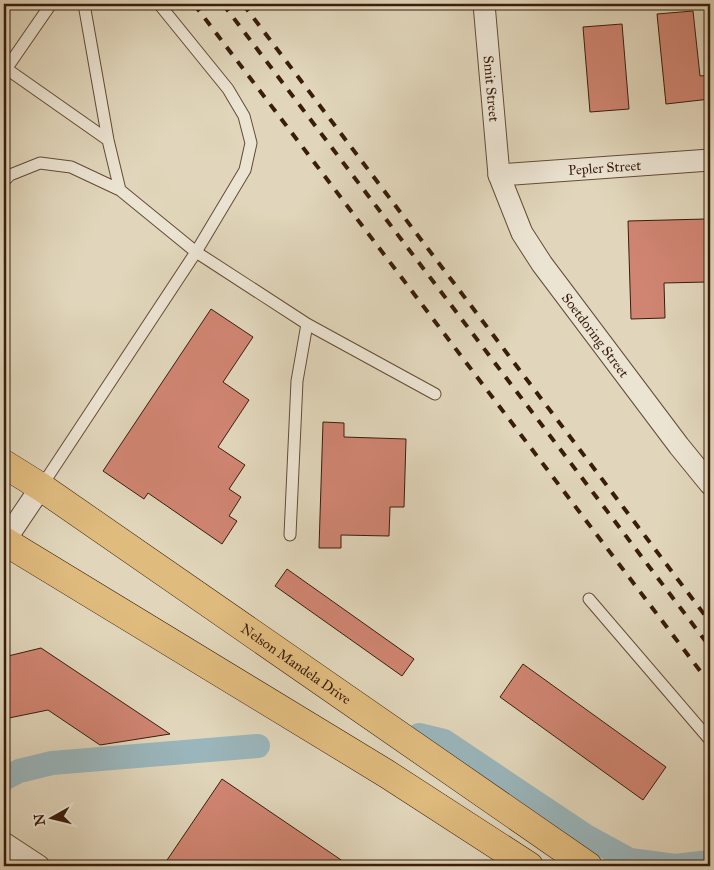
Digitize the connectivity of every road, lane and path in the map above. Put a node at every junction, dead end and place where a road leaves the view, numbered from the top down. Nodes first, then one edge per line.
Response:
1 (51, 4) edge
2 (84, 4) edge
3 (159, 4) edge
4 (484, 4) edge
5 (5, 69) edge
6 (108, 140) junction
7 (710, 160) edge
8 (499, 175) junction
9 (4, 181) edge
10 (120, 190) junction
11 (196, 252) junction
12 (307, 324) junction
13 (435, 394) dead end
14 (4, 464) edge
15 (710, 484) edge
16 (42, 487) junction
17 (290, 535) dead end
18 (4, 541) edge
19 (589, 599) dead end
20 (710, 740) edge
21 (4, 843) edge
22 (39, 866) edge
23 (529, 866) edge
24 (588, 866) edge

1 - 5 lane
2 - 6 lane
3 - 11 lane
4 - 8 street, Smit Street
5 - 6 lane
6 - 10 lane
7 - 8 street, Pepler Street
8 - 15 street, Soetdoring Street
9 - 10 lane
10 - 11 lane
11 - 12 lane
11 - 16 lane
12 - 13 lane
12 - 17 lane
14 - 16 highway, Nelson Mandela Drive
16 - 18 street
16 - 24 highway, Nelson Mandela Drive
18 - 23 highway
19 - 20 lane
21 - 22 street

